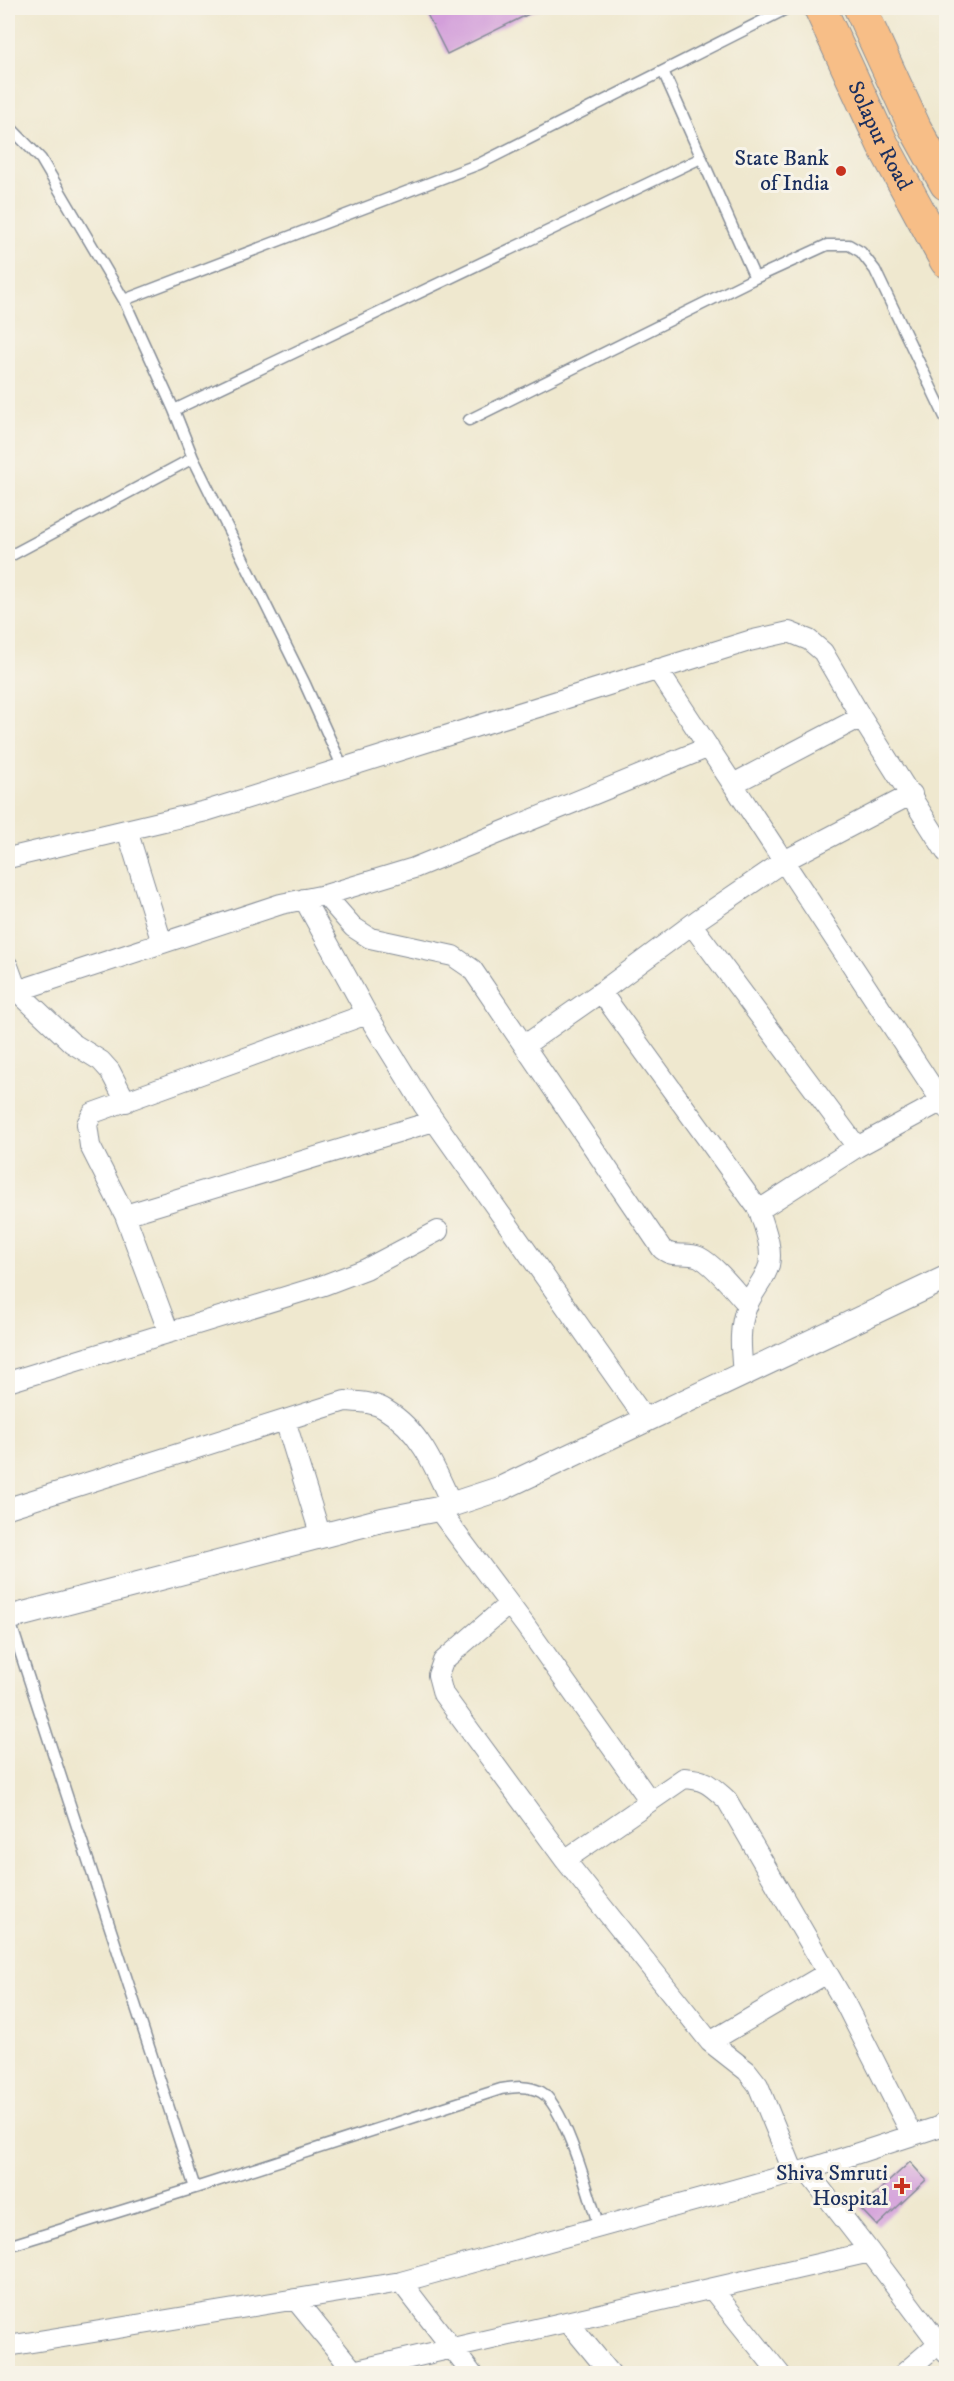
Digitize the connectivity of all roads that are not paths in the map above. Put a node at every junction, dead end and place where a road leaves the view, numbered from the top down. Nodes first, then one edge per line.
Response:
1 (788, 8) edge
2 (820, 8) edge
3 (860, 8) edge
4 (663, 71) junction
5 (8, 125) edge
6 (701, 158) junction
7 (943, 171) edge
8 (905, 183) junction
9 (946, 261) edge
10 (755, 278) junction
11 (124, 300) junction
12 (174, 410) junction
13 (946, 419) edge
14 (469, 420) dead end
15 (193, 458) junction
16 (8, 556) edge
17 (657, 669) junction
18 (861, 717) junction
19 (709, 747) junction
20 (343, 768) junction
21 (733, 784) junction
22 (912, 794) junction
23 (127, 830) junction
24 (946, 852) edge
25 (8, 858) edge
26 (784, 861) junction
27 (325, 895) junction
28 (304, 900) junction
29 (692, 925) junction
30 (162, 943) junction
31 (8, 966) edge
32 (17, 991) junction
33 (601, 992) junction
34 (367, 1014) junction
35 (525, 1045) junction
36 (126, 1102) junction
37 (944, 1104) edge
38 (434, 1121) junction
39 (856, 1147) junction
40 (759, 1210) junction
41 (125, 1215) junction
42 (438, 1231) dead end
43 (946, 1278) edge
44 (748, 1305) junction
45 (169, 1334) junction
46 (743, 1374) junction
47 (8, 1382) edge
48 (285, 1420) junction
49 (646, 1420) junction
50 (445, 1507) junction
51 (8, 1508) edge
52 (321, 1537) junction
53 (509, 1604) junction
54 (8, 1618) edge
55 (650, 1801) junction
56 (565, 1860) junction
57 (827, 1973) junction
58 (710, 2042) junction
59 (944, 2129) edge
60 (912, 2135) junction
61 (800, 2171) junction
62 (195, 2188) junction
63 (599, 2227) junction
64 (8, 2247) edge
65 (870, 2252) junction
66 (400, 2282) junction
67 (712, 2289) junction
68 (295, 2299) junction
69 (568, 2322) junction
70 (944, 2344) edge
71 (8, 2346) edge
72 (453, 2349) junction
73 (350, 2372) edge
74 (472, 2373) edge
75 (611, 2373) edge
76 (780, 2373) edge
77 (903, 2373) edge

1 - 4 lane
2 - 8 main road, Solapur Road
3 - 7 main road, Solapur Road
4 - 6 lane
4 - 11 lane
5 - 11 lane
6 - 10 lane
6 - 12 lane
7 - 8 street
8 - 9 main road, Solapur Road
10 - 13 lane
10 - 14 lane
11 - 12 lane
12 - 15 lane
15 - 16 lane
15 - 20 lane
17 - 18 street
17 - 19 street
17 - 20 street
18 - 21 street
18 - 22 street
19 - 21 street
19 - 27 street
20 - 23 street
21 - 26 street
22 - 24 street
22 - 26 street
23 - 25 street
23 - 30 street
26 - 29 street
26 - 37 street
27 - 28 street
27 - 35 street
28 - 30 street
28 - 34 street
29 - 33 street
29 - 39 street
30 - 32 street
31 - 32 street
32 - 36 street
33 - 35 street
33 - 40 street
34 - 36 street
34 - 38 street
35 - 44 street
36 - 41 street
37 - 39 street
38 - 41 street
38 - 49 street
39 - 40 street
40 - 44 street
41 - 45 street
42 - 45 street
43 - 46 street
44 - 46 street
45 - 47 street
46 - 49 street
48 - 50 street
48 - 51 street
48 - 52 street
49 - 50 street
50 - 52 street
50 - 53 street
52 - 54 street
53 - 55 street
53 - 56 street
54 - 62 lane
55 - 56 street
55 - 57 street
56 - 58 street
57 - 58 street
57 - 60 street
58 - 61 street
59 - 60 street
60 - 61 street
61 - 63 street
61 - 65 street
62 - 63 lane
62 - 64 lane
63 - 66 street
65 - 67 street
65 - 70 street
66 - 68 street
66 - 72 street
67 - 69 street
67 - 76 street
68 - 71 street
68 - 73 street
69 - 72 street
69 - 75 street
70 - 77 street
72 - 73 street
72 - 74 street

